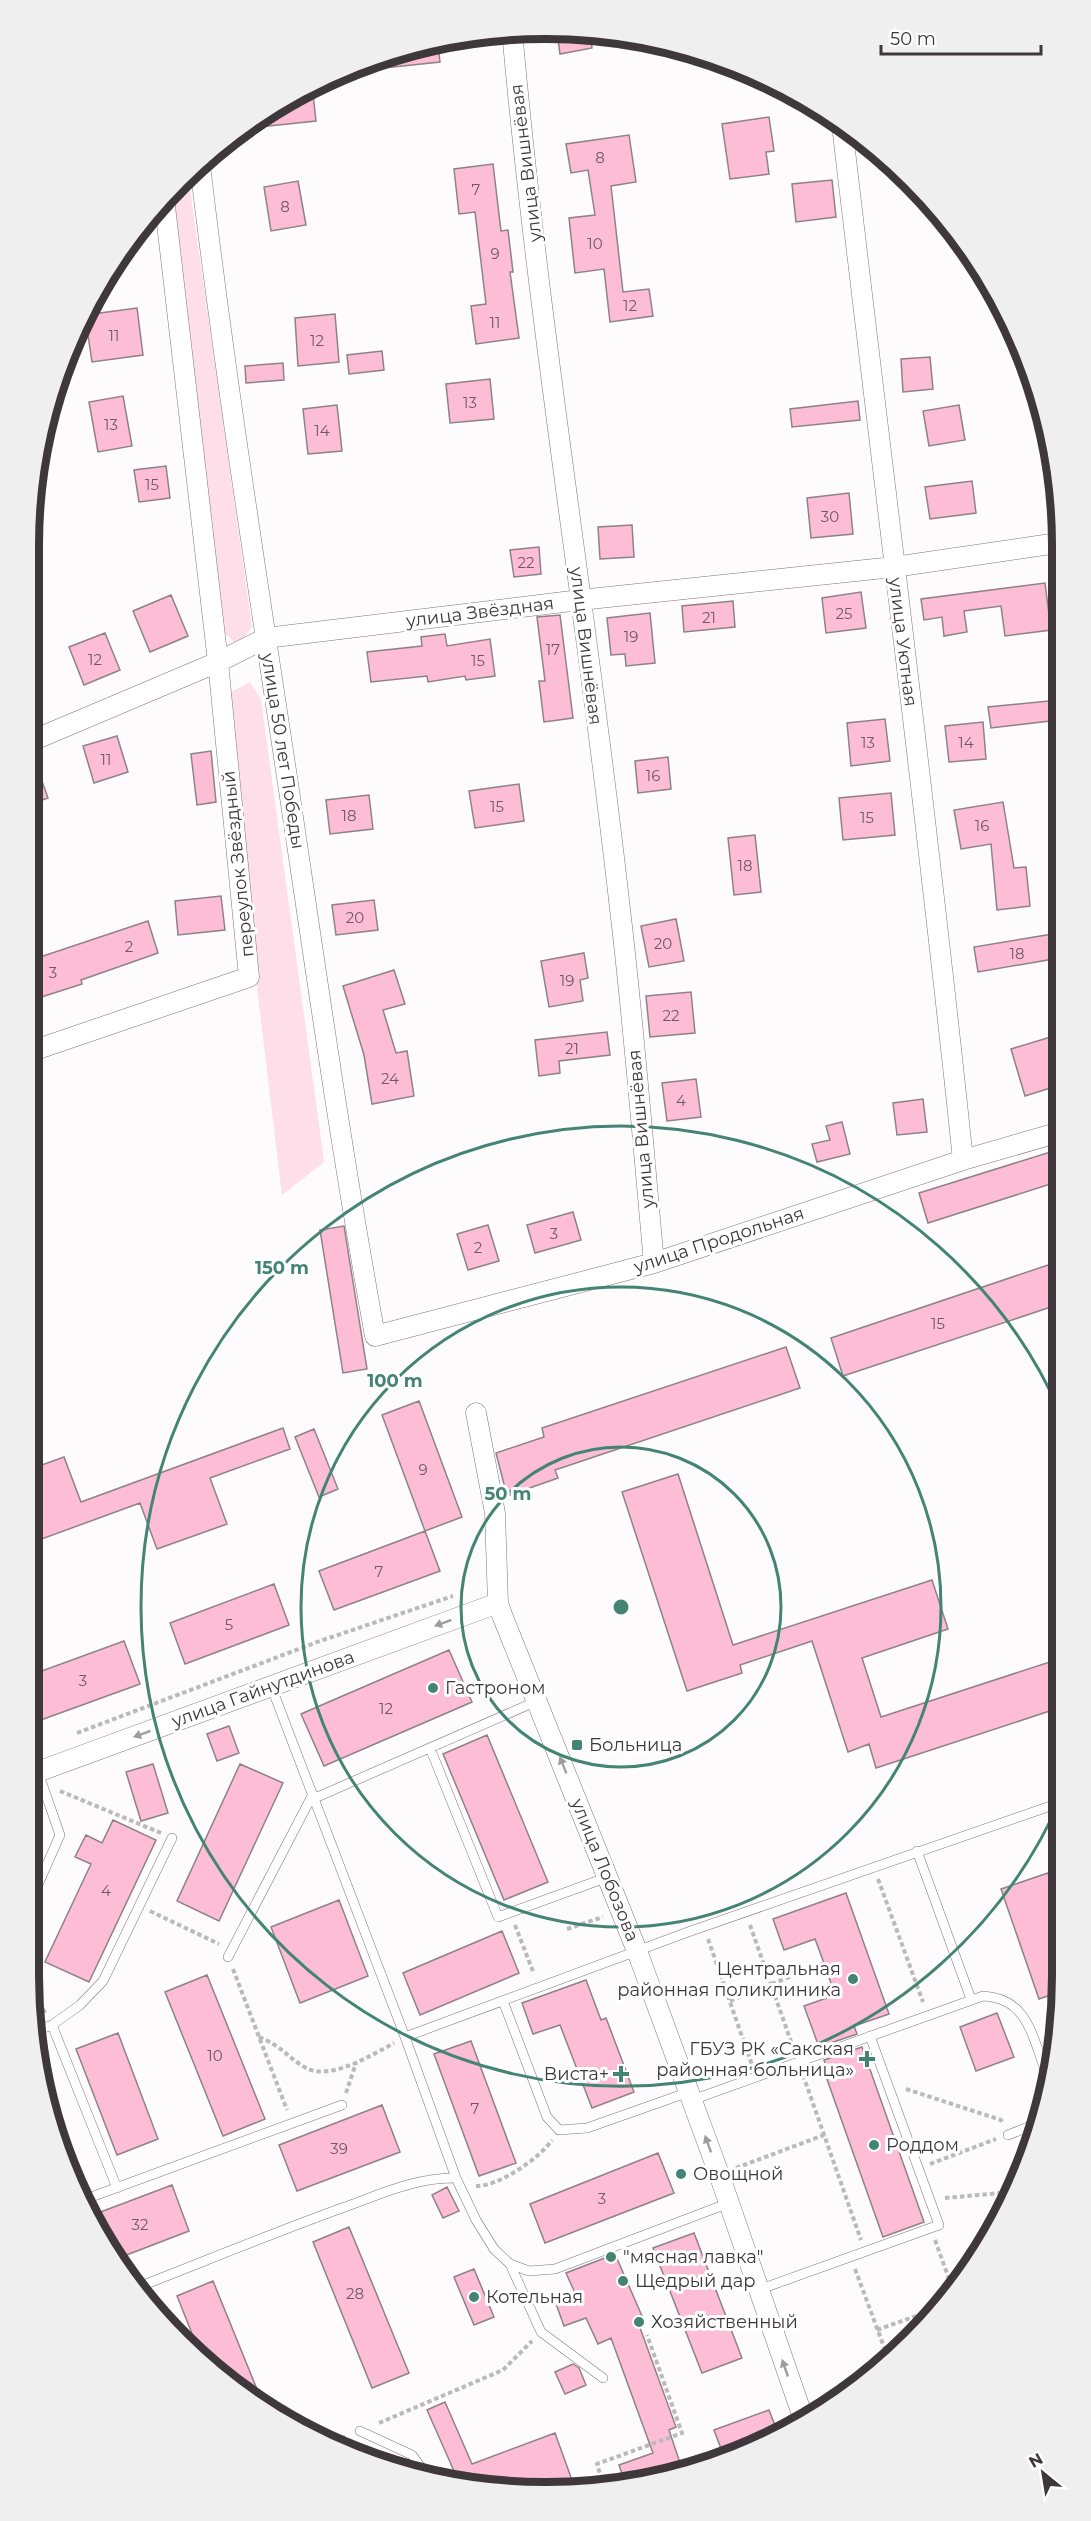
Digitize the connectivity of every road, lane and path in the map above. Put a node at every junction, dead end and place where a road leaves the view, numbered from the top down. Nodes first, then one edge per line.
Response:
1 (513, 40) edge
2 (843, 136) edge
3 (201, 175) edge
4 (166, 211) edge
5 (1052, 544) edge
6 (894, 567) junction
7 (580, 600) junction
8 (266, 638) junction
9 (218, 662) junction
10 (39, 737) edge
11 (39, 1048) edge
12 (1052, 1134) edge
13 (963, 1160) junction
14 (654, 1263) junction
15 (375, 1336) joint
16 (476, 1413) dead end
17 (463, 1592) dead end
18 (497, 1597) junction
19 (271, 1686) junction
20 (537, 1701) junction
21 (71, 1736) dead end
22 (430, 1748) junction
23 (39, 1776) edge
24 (39, 1778) edge
25 (39, 1784) edge
26 (314, 1796) junction
27 (1052, 1805) edge
28 (172, 1838) joint
29 (917, 1851) junction
30 (875, 1872) dead end
31 (608, 1877) junction
32 (39, 1881) edge
33 (141, 1906) junction
34 (621, 1910) junction
35 (745, 1912) junction
36 (511, 1913) junction
37 (704, 1927) junction
38 (567, 1929) dead end
39 (637, 1951) junction
40 (228, 1957) junction
41 (824, 1964) dead end
42 (771, 1984) junction
43 (538, 1987) junction
44 (971, 1999) junction
45 (502, 2001) junction
46 (730, 2001) junction
47 (40, 2005) edge
48 (925, 2006) dead end
49 (52, 2025) junction
50 (42, 2029) edge
51 (259, 2036) junction
52 (870, 2036) junction
53 (405, 2037) junction
54 (798, 2062) junction
55 (356, 2063) junction
56 (1044, 2064) edge
57 (757, 2077) junction
58 (888, 2084) junction
59 (690, 2096) junction
60 (342, 2105) joint
61 (293, 2125) junction
62 (1029, 2127) edge
63 (559, 2130) junction
64 (824, 2135) junction
65 (1008, 2135) junction
66 (918, 2168) junction
67 (719, 2174) junction
68 (456, 2178) junction
69 (117, 2188) junction
70 (1003, 2193) edge
71 (90, 2197) edge
72 (930, 2199) junction
73 (729, 2203) junction
74 (931, 2228) junction
75 (865, 2252) junction
76 (851, 2257) junction
77 (510, 2264) junction
78 (950, 2280) edge
79 (145, 2285) edge
80 (758, 2290) junction
81 (922, 2314) edge
82 (877, 2330) junction
83 (541, 2332) junction
84 (646, 2335) dead end
85 (885, 2351) edge
86 (603, 2378) dead end
87 (801, 2413) edge
88 (360, 2431) joint
89 (420, 2466) edge
90 (602, 2479) edge

1 - 7 street, улица Вишнёвая
2 - 6 street, улица Уютная
3 - 8 street, улица 50 лет Победы
4 - 9 street
5 - 6 street, улица Звёздная
6 - 7 street, улица Звёздная
6 - 13 street, улица Уютная
7 - 8 street, улица Звёздная
7 - 14 street, улица Вишнёвая
8 - 9 street, улица Звёздная
8 - 15 street, улица 50 лет Победы
9 - 10 street, улица Звёздная
9 - 11 street, переулок Звёздный
12 - 13 street, улица Продольная
13 - 14 street, улица Продольная
14 - 15 street, улица Продольная
16 - 18 street, улица Лобозова
17 - 21 path
18 -> 19 street, улица Гайнутдинова
18 - 20 street, улица Лобозова
19 -> 23 street, улица Гайнутдинова
19 - 26 lane
20 - 22 lane
31 -> 20 street, улица Лобозова
22 - 26 lane
22 - 36 lane
24 - 28 path
25 - 32 lane
26 - 40 lane
26 - 53 lane
27 - 29 lane
28 - 33 lane
29 - 35 lane
29 - 44 lane
30 - 48 path
31 - 34 street, улица Лобозова
31 - 36 lane
33 - 40 path
33 - 49 lane
34 - 38 path
34 - 39 street, улица Лобозова
35 - 37 lane
35 - 42 path
36 - 43 path
37 - 39 lane
37 - 46 path
39 - 43 lane
39 - 59 street, улица Лобозова
40 - 51 path
41 - 42 path
42 - 46 path
42 - 54 path
43 - 45 lane
44 - 52 lane
44 - 56 lane
45 - 53 lane
45 - 63 lane
46 - 57 path
47 - 49 path
49 - 50 lane
49 - 69 lane
51 - 55 path
51 - 61 path
52 - 54 lane
52 - 58 lane
53 - 55 path
53 - 68 lane
54 - 57 lane
54 - 64 path
55 - 60 path
57 - 59 lane
58 - 65 path
58 - 66 lane
59 - 63 lane
67 -> 59 street, улица Лобозова
60 - 61 lane
61 - 69 lane
62 - 65 lane
63 - 68 path
64 - 67 path
64 - 75 path
65 - 66 path
66 - 72 lane
67 - 73 street, улица Лобозова
68 - 77 lane
68 - 79 lane
69 - 71 lane
70 - 72 path
72 - 74 lane
73 - 77 lane
73 - 80 street, улица Лобозова
74 - 75 lane
74 - 78 path
75 - 76 lane
76 - 80 lane
76 - 82 path
77 - 83 lane
87 -> 80 street, улица Лобозова
81 - 82 path
82 - 85 path
83 - 86 lane
83 - 88 path
84 - 90 path
88 - 89 lane

